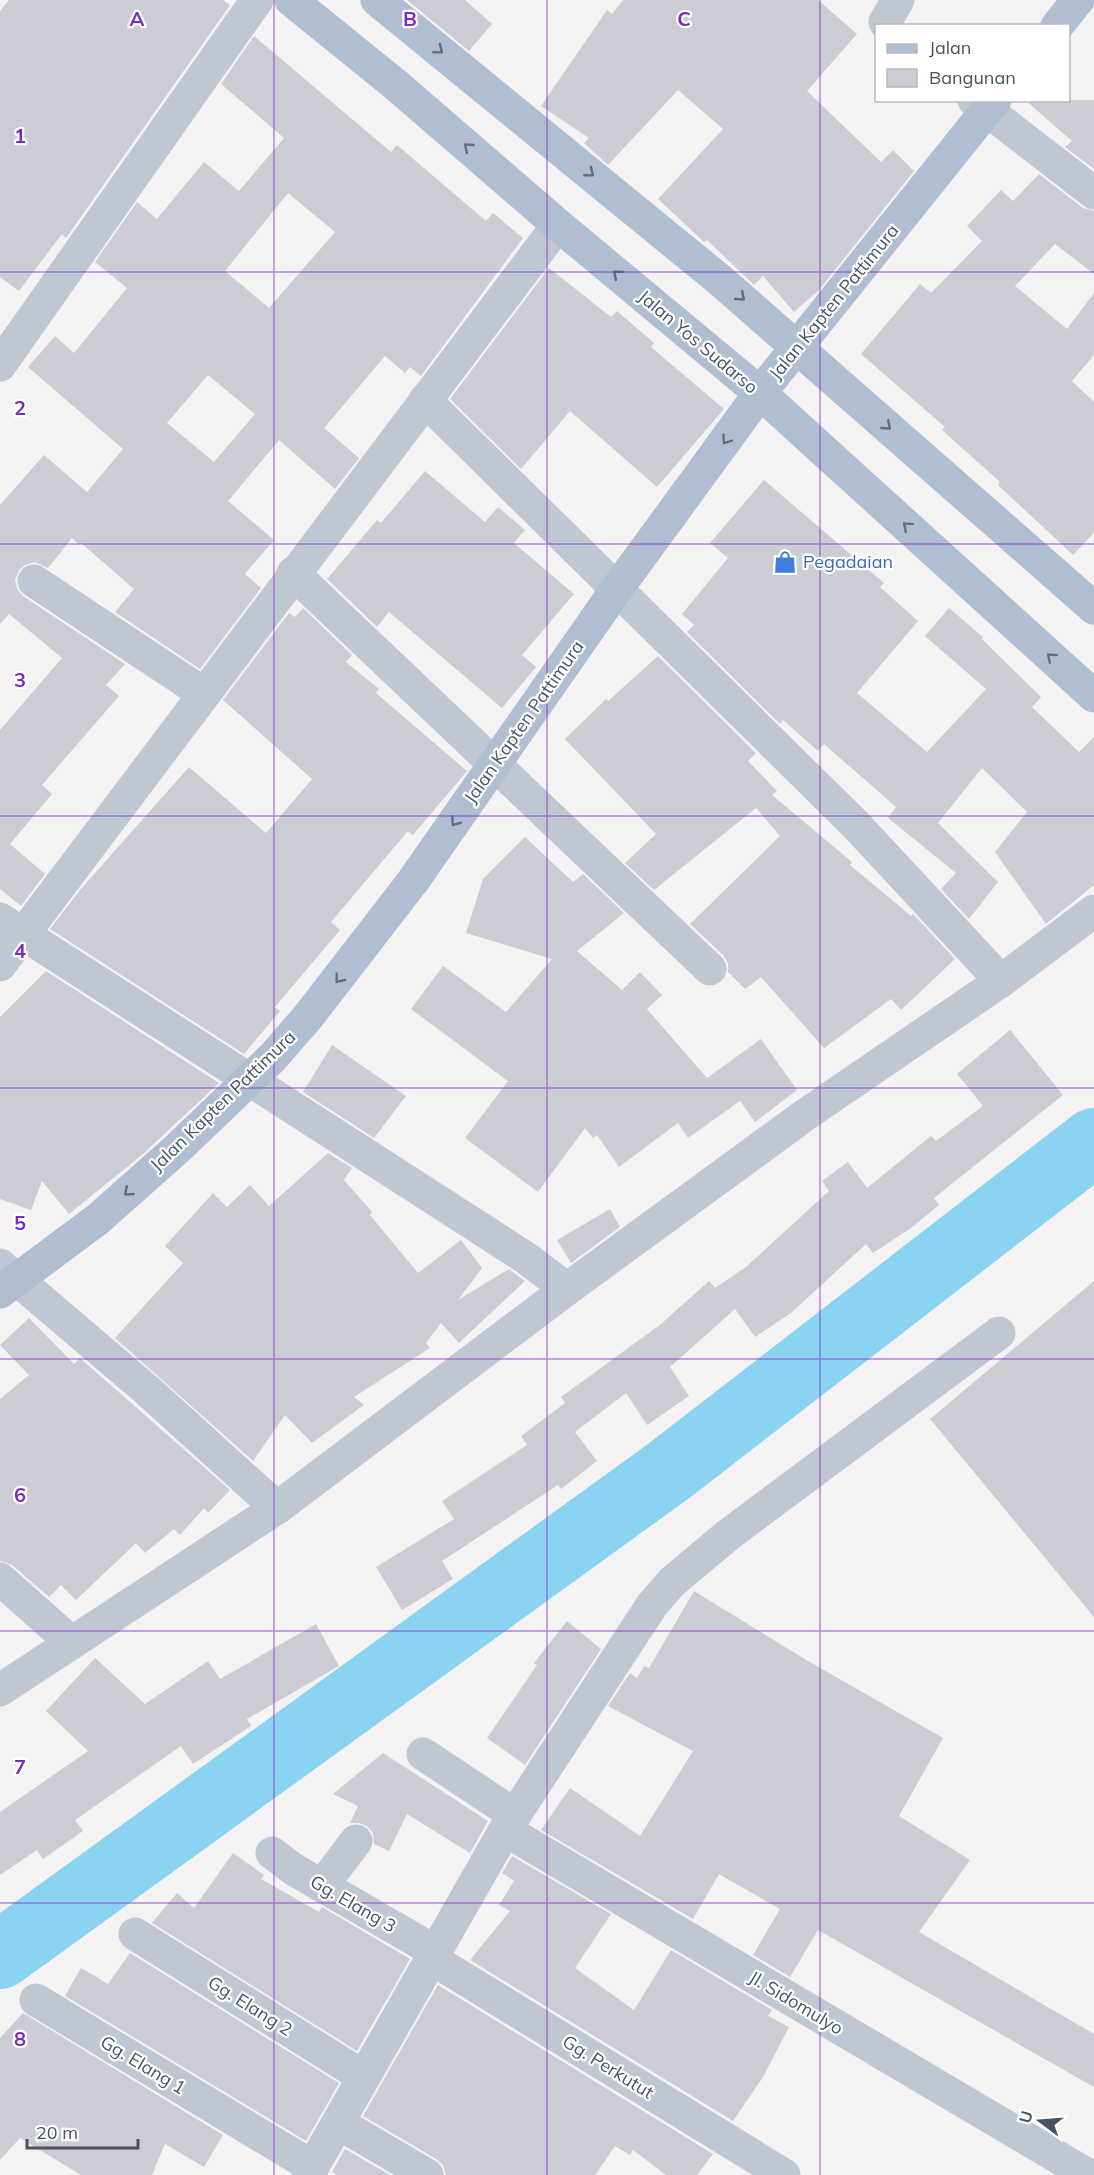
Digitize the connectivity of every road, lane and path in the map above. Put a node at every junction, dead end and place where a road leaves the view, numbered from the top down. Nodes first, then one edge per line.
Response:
1 (257, 0) edge
2 (291, 0) edge
3 (898, 0) edge
4 (1078, 0) edge
5 (384, 2) edge
6 (886, 24) edge
7 (1059, 24) edge
8 (985, 104) edge
9 (1094, 193) edge
10 (558, 225) junction
11 (798, 347) junction
12 (0, 365) edge
13 (760, 393) junction
14 (425, 400) junction
15 (293, 573) junction
16 (34, 581) dead end
17 (616, 590) junction
18 (1094, 608) edge
19 (203, 693) junction
20 (1094, 696) edge
21 (495, 764) junction
22 (1094, 911) edge
23 (12, 926) edge
24 (0, 965) edge
25 (710, 969) dead end
26 (1001, 981) junction
27 (248, 1078) junction
28 (6, 1279) edge
29 (567, 1289) junction
30 (999, 1333) dead end
31 (277, 1508) junction
32 (0, 1579) edge
33 (72, 1643) junction
34 (0, 1690) edge
35 (423, 1754) dead end
36 (510, 1822) junction
37 (356, 1841) dead end
38 (272, 1853) dead end
39 (322, 1886) junction
40 (135, 1934) dead end
41 (434, 1956) junction
42 (36, 2000) dead end
43 (364, 2077) junction
44 (339, 2123) junction
45 (310, 2171) edge
46 (427, 2175) edge
47 (784, 2175) edge
48 (1088, 2175) edge

1 - 12 street
10 -> 2 main road, Jalan Yos Sudarso
3 - 6 street
4 - 7 main road
5 -> 11 main road
8 - 9 street
8 - 11 main road, Jalan Kapten Pattimura
13 -> 10 main road, Jalan Yos Sudarso
10 - 14 street
11 - 13 main road, Jalan Kapten Pattimura
11 -> 18 main road
13 -> 17 main road, Jalan Kapten Pattimura
20 -> 13 main road, Jalan Yos Sudarso
14 - 15 street
14 - 17 street
15 - 19 street
15 - 21 street
16 - 19 street
17 - 21 main road, Jalan Kapten Pattimura
17 - 26 street
19 - 23 street
21 - 25 street
21 -> 27 main road, Jalan Kapten Pattimura
22 - 26 street
23 - 24 street
23 - 27 street
26 - 29 street
27 -> 28 main road, Jalan Kapten Pattimura
27 - 29 street
28 - 31 street
29 - 31 street
30 - 36 street
31 - 33 street
32 - 33 street
33 - 34 street
35 - 36 street, Jl. Sidomulyo
36 - 41 street
36 - 48 street, Jl. Sidomulyo
37 - 39 street
38 - 39 street, Gg. Elang 3
39 - 41 street, Gg. Elang 3
40 - 43 street, Gg. Elang 2
41 - 43 street
41 - 47 street, Gg. Perkutut
42 - 45 street, Gg. Elang 1
43 - 44 street
44 - 45 street
44 - 46 street

